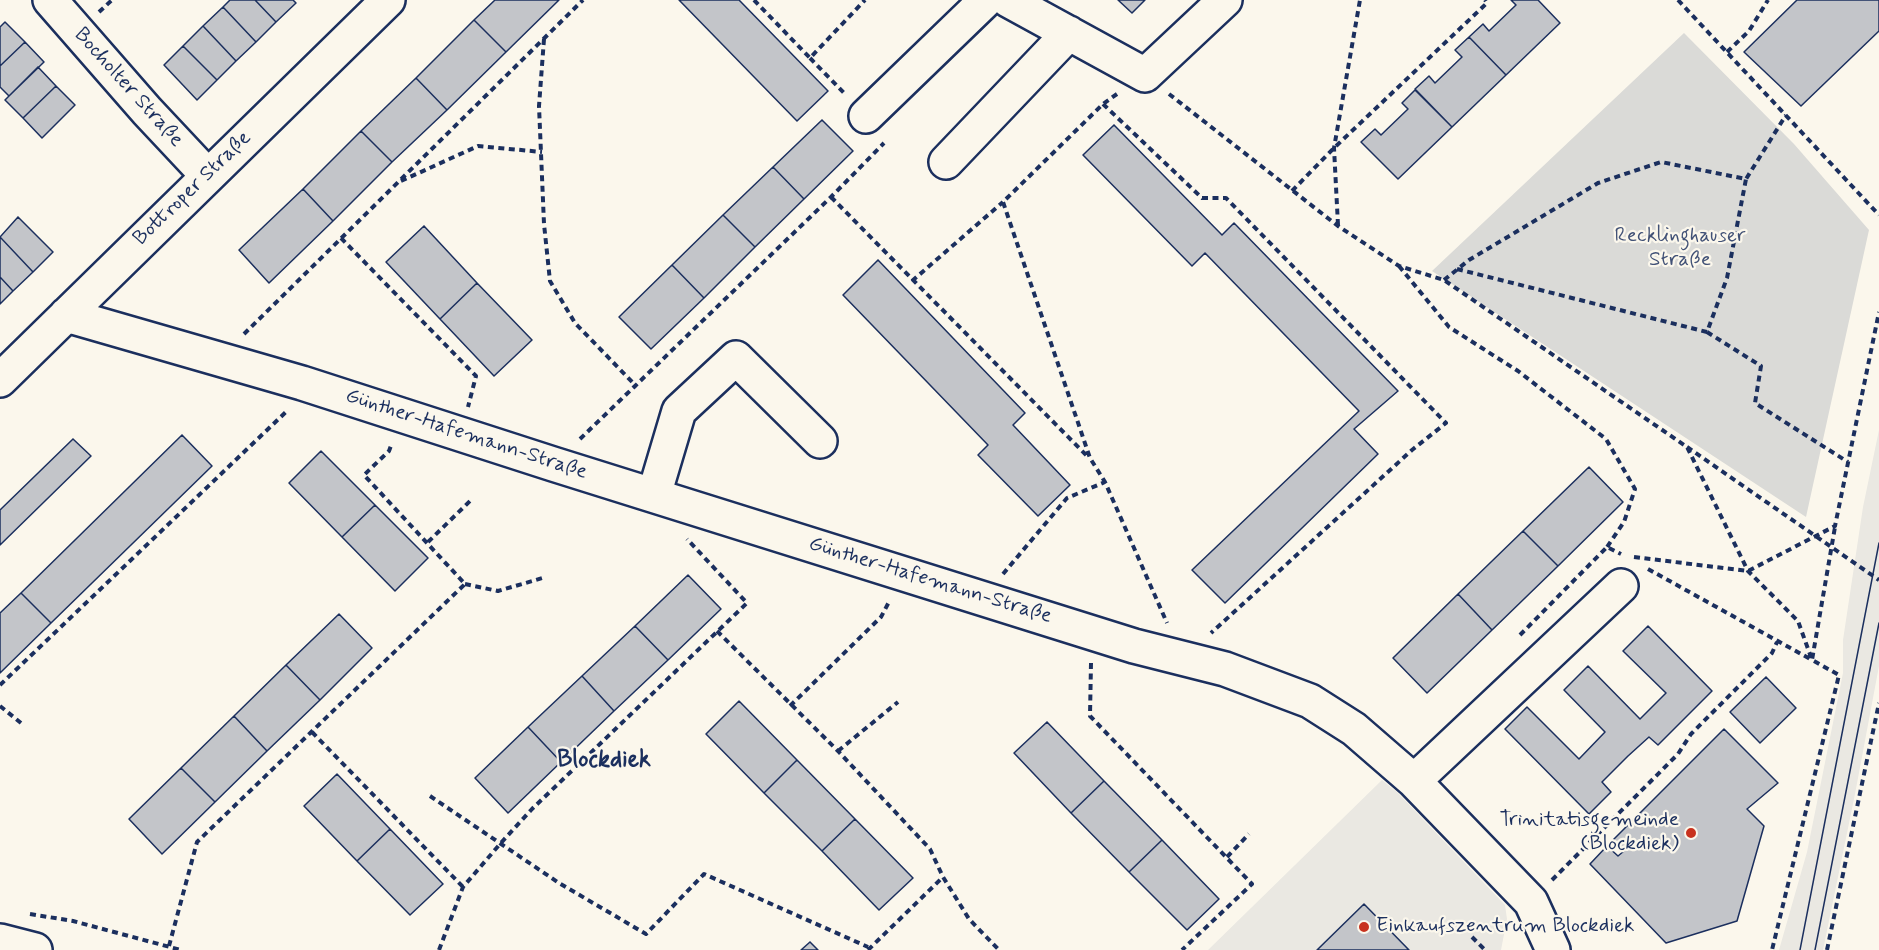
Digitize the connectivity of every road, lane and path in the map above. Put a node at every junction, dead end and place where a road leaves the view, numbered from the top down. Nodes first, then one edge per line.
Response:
1 (50, 0) edge
2 (387, 0) edge
3 (583, 0) edge
4 (754, 0) edge
5 (865, 0) edge
6 (986, 0) edge
7 (1008, 0) edge
8 (1225, 0) edge
9 (1360, 0) edge
10 (1485, 0) edge
11 (1678, 0) edge
12 (1768, 0) edge
13 (1069, 33) junction
14 (544, 38) junction
15 (1727, 52) junction
16 (810, 58) junction
17 (1145, 75) junction
18 (829, 76) dead end
19 (1103, 104) junction
20 (1786, 116) junction
21 (877, 128) joint
22 (1334, 148) junction
23 (542, 152) junction
24 (946, 162) dead end
25 (207, 175) junction
26 (1746, 179) junction
27 (398, 182) junction
28 (1292, 191) junction
29 (831, 197) junction
30 (1003, 202) junction
31 (1879, 215) edge
32 (1338, 226) junction
33 (341, 238) junction
34 (1399, 266) junction
35 (1457, 268) junction
36 (1443, 280) junction
37 (912, 282) junction
38 (1879, 312) edge
39 (66, 315) junction
40 (1707, 332) junction
41 (219, 358) junction
42 (0, 380) edge
43 (302, 383) junction
44 (637, 387) junction
45 (406, 415) junction
46 (462, 434) junction
47 (820, 441) dead end
48 (1687, 447) junction
49 (1090, 458) junction
50 (1848, 462) junction
51 (553, 464) junction
52 (1105, 483) junction
53 (654, 495) junction
54 (470, 501) dead end
55 (690, 505) junction
56 (1835, 526) junction
57 (428, 542) junction
58 (1607, 547) junction
59 (1630, 568) junction
60 (1748, 571) junction
61 (906, 573) junction
62 (546, 577) dead end
63 (1879, 580) edge
64 (465, 584) junction
65 (983, 597) junction
66 (717, 631) junction
67 (1100, 634) junction
68 (1516, 639) dead end
69 (1777, 642) junction
70 (1185, 657) junction
71 (1812, 660) junction
72 (0, 685) edge
73 (898, 702) dead end
74 (1879, 703) edge
75 (0, 706) edge
76 (790, 706) junction
77 (21, 723) dead end
78 (312, 732) junction
79 (837, 751) junction
80 (1414, 781) junction
81 (430, 796) dead end
82 (1249, 834) dead end
83 (500, 844) junction
84 (1227, 857) junction
85 (943, 878) junction
86 (463, 887) junction
87 (1530, 902) junction
88 (27, 914) dead end
89 (1472, 937) dead end
90 (0, 941) edge
91 (169, 946) junction
92 (1549, 948) edge
93 (868, 949) edge
94 (35, 950) edge
95 (181, 950) edge
96 (439, 950) edge
97 (999, 950) edge
98 (1182, 950) edge
99 (1485, 950) edge
100 (1772, 950) edge
101 (1827, 950) edge

1 - 25 street, Bocholter Straße
2 - 25 street, Bottroper Straße
3 - 14 path
4 - 16 path
5 - 16 path
6 - 21 street
7 - 13 street
8 - 17 street
9 - 22 path
10 - 22 path
11 - 15 path
12 - 15 path
13 - 17 street
13 - 24 street
14 - 23 path
14 - 27 path
15 - 20 path
16 - 18 path
17 - 19 path
17 - 28 path
19 - 30 path
19 - 70 path
20 - 26 path
20 - 31 path
21 - 29 path
22 - 28 path
22 - 32 path
23 - 27 path
23 - 44 path
25 - 39 street, Bottroper Straße
26 - 35 path
26 - 40 path
27 - 33 path
28 - 32 path
29 - 37 path
29 - 44 path
30 - 37 path
30 - 49 path
32 - 34 path
33 - 41 path
33 - 46 path
34 - 36 path
34 - 58 path
35 - 36 path
35 - 40 path
36 - 48 path
37 - 49 path
38 - 50 path
39 - 41 street, Günther-Hafemann-Straße
39 - 42 street, Bottroper Straße
40 - 50 path
41 - 43 street, Günther-Hafemann-Straße
43 - 45 street, Günther-Hafemann-Straße
43 - 72 path
44 - 51 path
45 - 46 street, Günther-Hafemann-Straße
45 - 57 path
46 - 51 street, Günther-Hafemann-Straße
47 - 53 street
48 - 60 path
48 - 63 path, bridge
49 - 52 path
50 - 56 path
51 - 53 street, Günther-Hafemann-Straße
52 - 65 path
52 - 70 path
53 - 55 street, Günther-Hafemann-Straße
54 - 57 path
55 - 61 street, Günther-Hafemann-Straße
55 - 66 path
56 - 60 path
56 - 71 path
57 - 64 path
58 - 59 path
58 - 68 path
59 - 60 path
59 - 69 path
59 - 80 street
60 - 71 path
61 - 65 street, Günther-Hafemann-Straße
61 - 76 path
62 - 64 path
64 - 78 path
65 - 67 street, Günther-Hafemann-Straße
66 - 76 path
66 - 83 path
67 - 70 street, Günther-Hafemann-Straße
67 - 84 path
69 - 71 path
69 - 87 path
70 - 80 street, Günther-Hafemann-Straße
71 - 100 path
73 - 79 path
74 - 101 path
75 - 77 path
76 - 79 path
78 - 86 path
78 - 91 path
79 - 85 path
80 - 87 street, Günther-Hafemann-Straße
81 - 83 path
82 - 84 path
83 - 86 path
83 - 93 path
84 - 98 path
85 - 93 path
85 - 97 path
86 - 96 path
87 - 92 street, Günther-Hafemann-Straße
88 - 91 path
89 - 99 path
90 - 94 street
91 - 95 path

